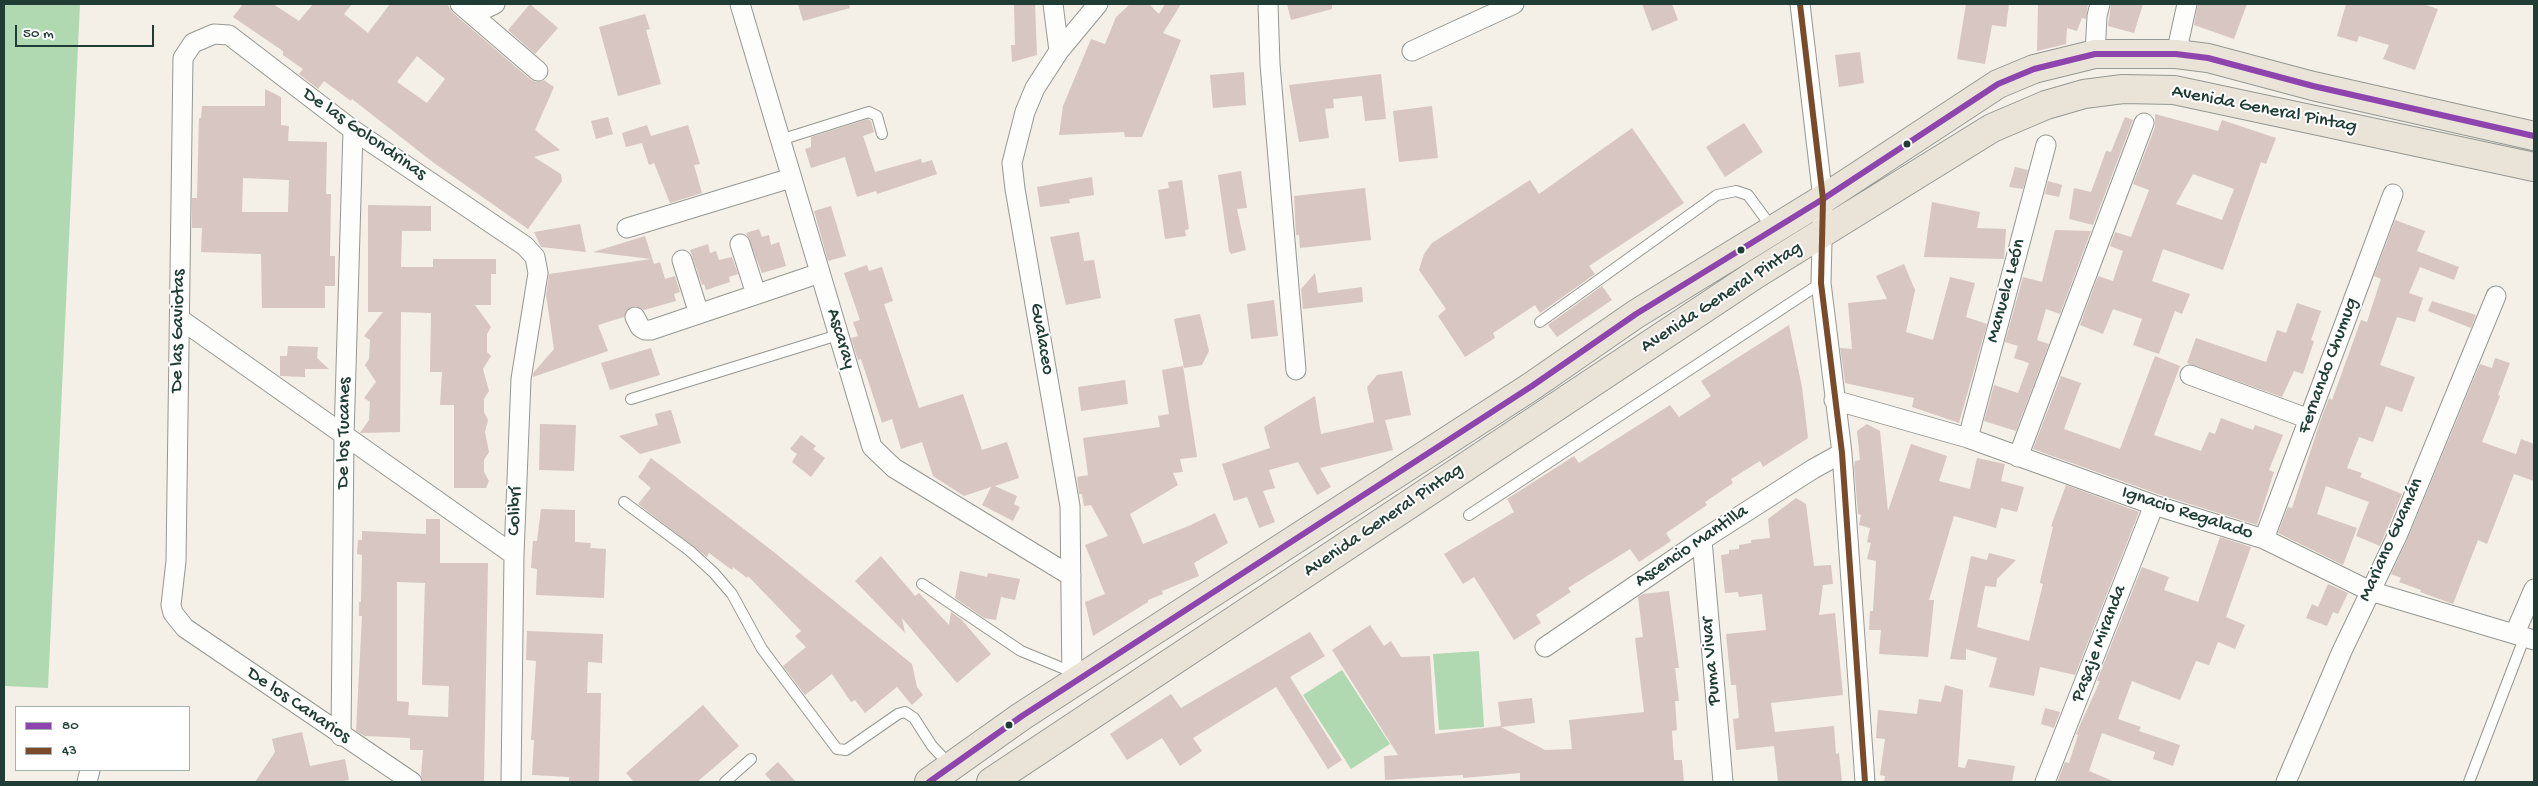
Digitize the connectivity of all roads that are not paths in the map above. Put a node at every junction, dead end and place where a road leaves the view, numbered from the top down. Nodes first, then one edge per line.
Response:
1 (495, 4) edge
2 (740, 4) edge
3 (1053, 4) edge
4 (1098, 4) edge
5 (1268, 4) edge
6 (1514, 4) edge
7 (1800, 4) edge
8 (2100, 4) edge
9 (2187, 4) edge
10 (467, 9) edge
11 (1487, 10) edge
12 (202, 38) joint
13 (1412, 50) dead end
14 (1058, 51) junction
15 (2095, 54) junction
16 (2176, 54) junction
17 (538, 71) dead end
18 (2144, 123) dead end
19 (353, 130) junction
20 (882, 134) dead end
21 (2534, 136) edge
22 (780, 140) junction
23 (2046, 145) dead end
24 (2534, 168) edge
25 (791, 178) junction
26 (2393, 194) dead end
27 (1823, 199) junction
28 (627, 228) dead end
29 (1822, 234) junction
30 (1781, 242) junction
31 (740, 244) dead end
32 (525, 246) joint
33 (682, 260) dead end
34 (820, 273) junction
35 (1822, 283) junction
36 (756, 294) junction
37 (2496, 296) dead end
38 (699, 314) junction
39 (635, 317) dead end
40 (180, 319) junction
41 (1540, 322) dead end
42 (838, 335) junction
43 (1296, 370) dead end
44 (2190, 375) dead end
45 (631, 399) dead end
46 (1834, 400) junction
47 (2309, 419) junction
48 (344, 437) junction
49 (1968, 438) junction
50 (1842, 453) junction
51 (2018, 457) junction
52 (624, 502) dead end
53 (2154, 505) junction
54 (1469, 515) dead end
55 (2264, 539) junction
56 (1702, 540) junction
57 (514, 556) junction
58 (1071, 576) junction
59 (922, 584) dead end
60 (2534, 589) edge
61 (2370, 591) junction
62 (185, 628) joint
63 (2525, 636) edge
64 (1545, 647) dead end
65 (1072, 678) junction
66 (341, 736) junction
67 (751, 759) dead end
68 (950, 765) junction
69 (412, 782) edge
70 (511, 782) edge
71 (725, 782) edge
72 (929, 782) edge
73 (991, 782) edge
74 (1723, 782) edge
75 (1866, 782) edge
76 (2045, 782) edge
77 (2286, 782) edge
78 (2469, 782) edge

1 - 10 street
2 - 22 street, Ascaray
3 - 14 street
4 - 14 street, Gualaceo
5 - 43 street
6 - 11 street
7 - 27 street
8 - 15 street
9 - 16 street
10 - 17 street
11 - 13 street
12 - 19 street, De las Golondrinas
12 - 40 street, De las Gaviotas
14 - 58 street, Gualaceo
15 - 16 highway, Avenida General Pintag
15 - 27 highway, Avenida General Pintag
16 - 21 highway, Avenida General Pintag
18 - 51 street
19 - 32 street, De las Golondrinas
19 - 48 street, De los Tucanes
20 - 22 lane
22 - 25 street, Ascaray
23 - 49 street, Manuela León
24 - 29 highway, Avenida General Pintag
25 - 28 street
25 - 34 street, Ascaray
26 - 47 street, Fernando Chumug
27 - 29 street
27 - 30 highway, Avenida General Pintag
29 - 30 highway, Avenida General Pintag
29 - 35 street
30 - 41 lane
30 - 65 highway, Avenida General Pintag
30 - 73 highway, Avenida General Pintag
31 - 36 street
32 - 57 street, Colibrí
33 - 38 street
34 - 36 street
34 - 42 street, Ascaray
35 - 46 street
35 - 54 lane
36 - 38 street
37 - 61 street, Mariano Guamán
38 - 39 street
40 - 48 street
40 - 62 street, De las Gaviotas
42 - 45 lane
42 - 58 street, Ascaray
44 - 47 street
46 - 49 street, Ignacio Regalado
46 - 50 street
47 - 55 street, Fernando Chumug
48 - 57 street
48 - 66 street, De los Tucanes
49 - 51 street, Ignacio Regalado
50 - 56 street, Ascencio Mantilla
50 - 75 street
51 - 53 street, Ignacio Regalado
52 - 68 lane
53 - 55 street, Ignacio Regalado
53 - 76 street, Pasaje Miranda
55 - 61 street, Ignacio Regalado
56 - 64 street, Ascencio Mantilla
56 - 74 street, Puma Vivar
57 - 70 street, Colibrí
58 - 65 street, Gualaceo
59 - 65 lane
60 - 63 street
61 - 63 street, Ignacio Regalado
61 - 77 street, Mariano Guamán
62 - 66 street, De los Canarios
63 - 78 lane
65 - 68 highway, Avenida General Pintag
66 - 69 street, De los Canarios
67 - 71 lane
68 - 72 highway, Avenida General Pintag

